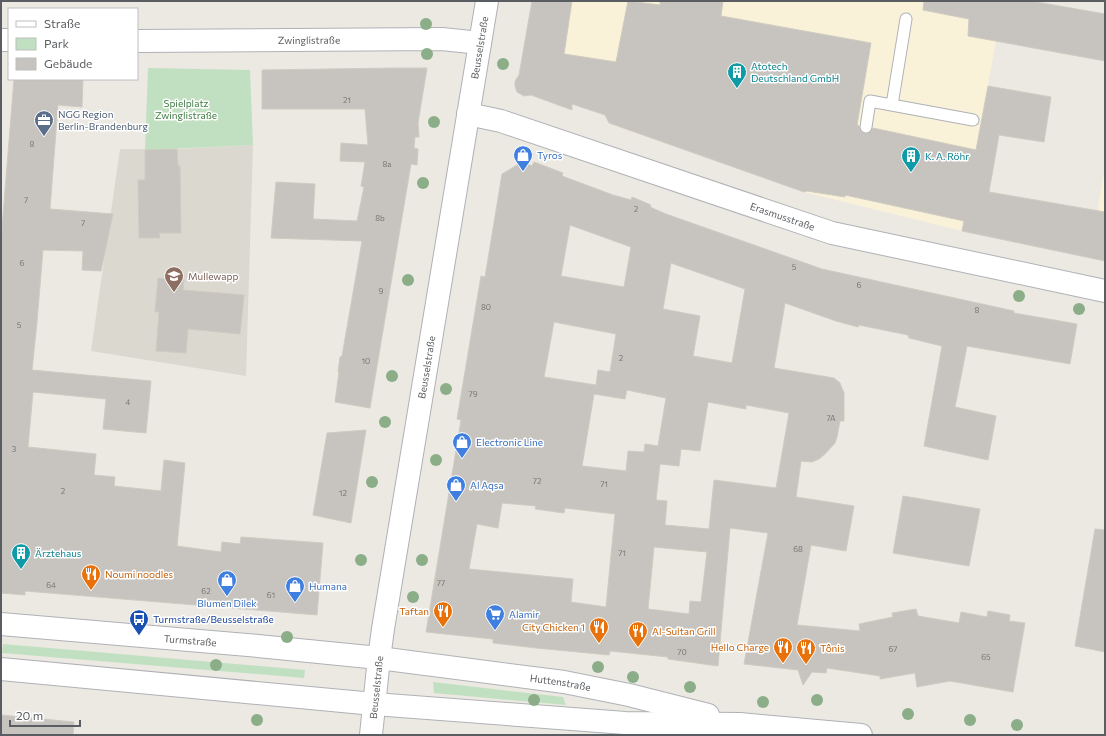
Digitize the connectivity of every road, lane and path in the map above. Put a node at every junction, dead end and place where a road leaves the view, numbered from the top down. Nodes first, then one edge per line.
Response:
1 (487, 1) edge
2 (906, 19) dead end
3 (138, 41) edge
4 (480, 43) junction
5 (892, 105) junction
6 (468, 114) junction
7 (973, 120) dead end
8 (866, 127) dead end
9 (1105, 291) edge
10 (1, 624) edge
11 (379, 658) junction
12 (1, 669) edge
13 (374, 704) junction
14 (740, 724) junction
15 (818, 733) edge
16 (371, 735) edge
17 (861, 735) edge

1 - 4 street, Beusselstraße
2 - 5 lane
3 - 4 street, Zwinglistraße
4 - 6 street, Beusselstraße
5 - 7 lane
5 - 8 lane
6 - 9 street, Erasmusstraße
6 - 11 street, Beusselstraße
10 - 11 street, Turmstraße
11 - 13 street, Beusselstraße
11 - 14 street, Huttenstraße
12 - 13 street
13 - 14 street, Huttenstraße
13 - 16 street, Beusselstraße
14 - 15 street, Huttenstraße
15 - 17 street, Huttenstraße

